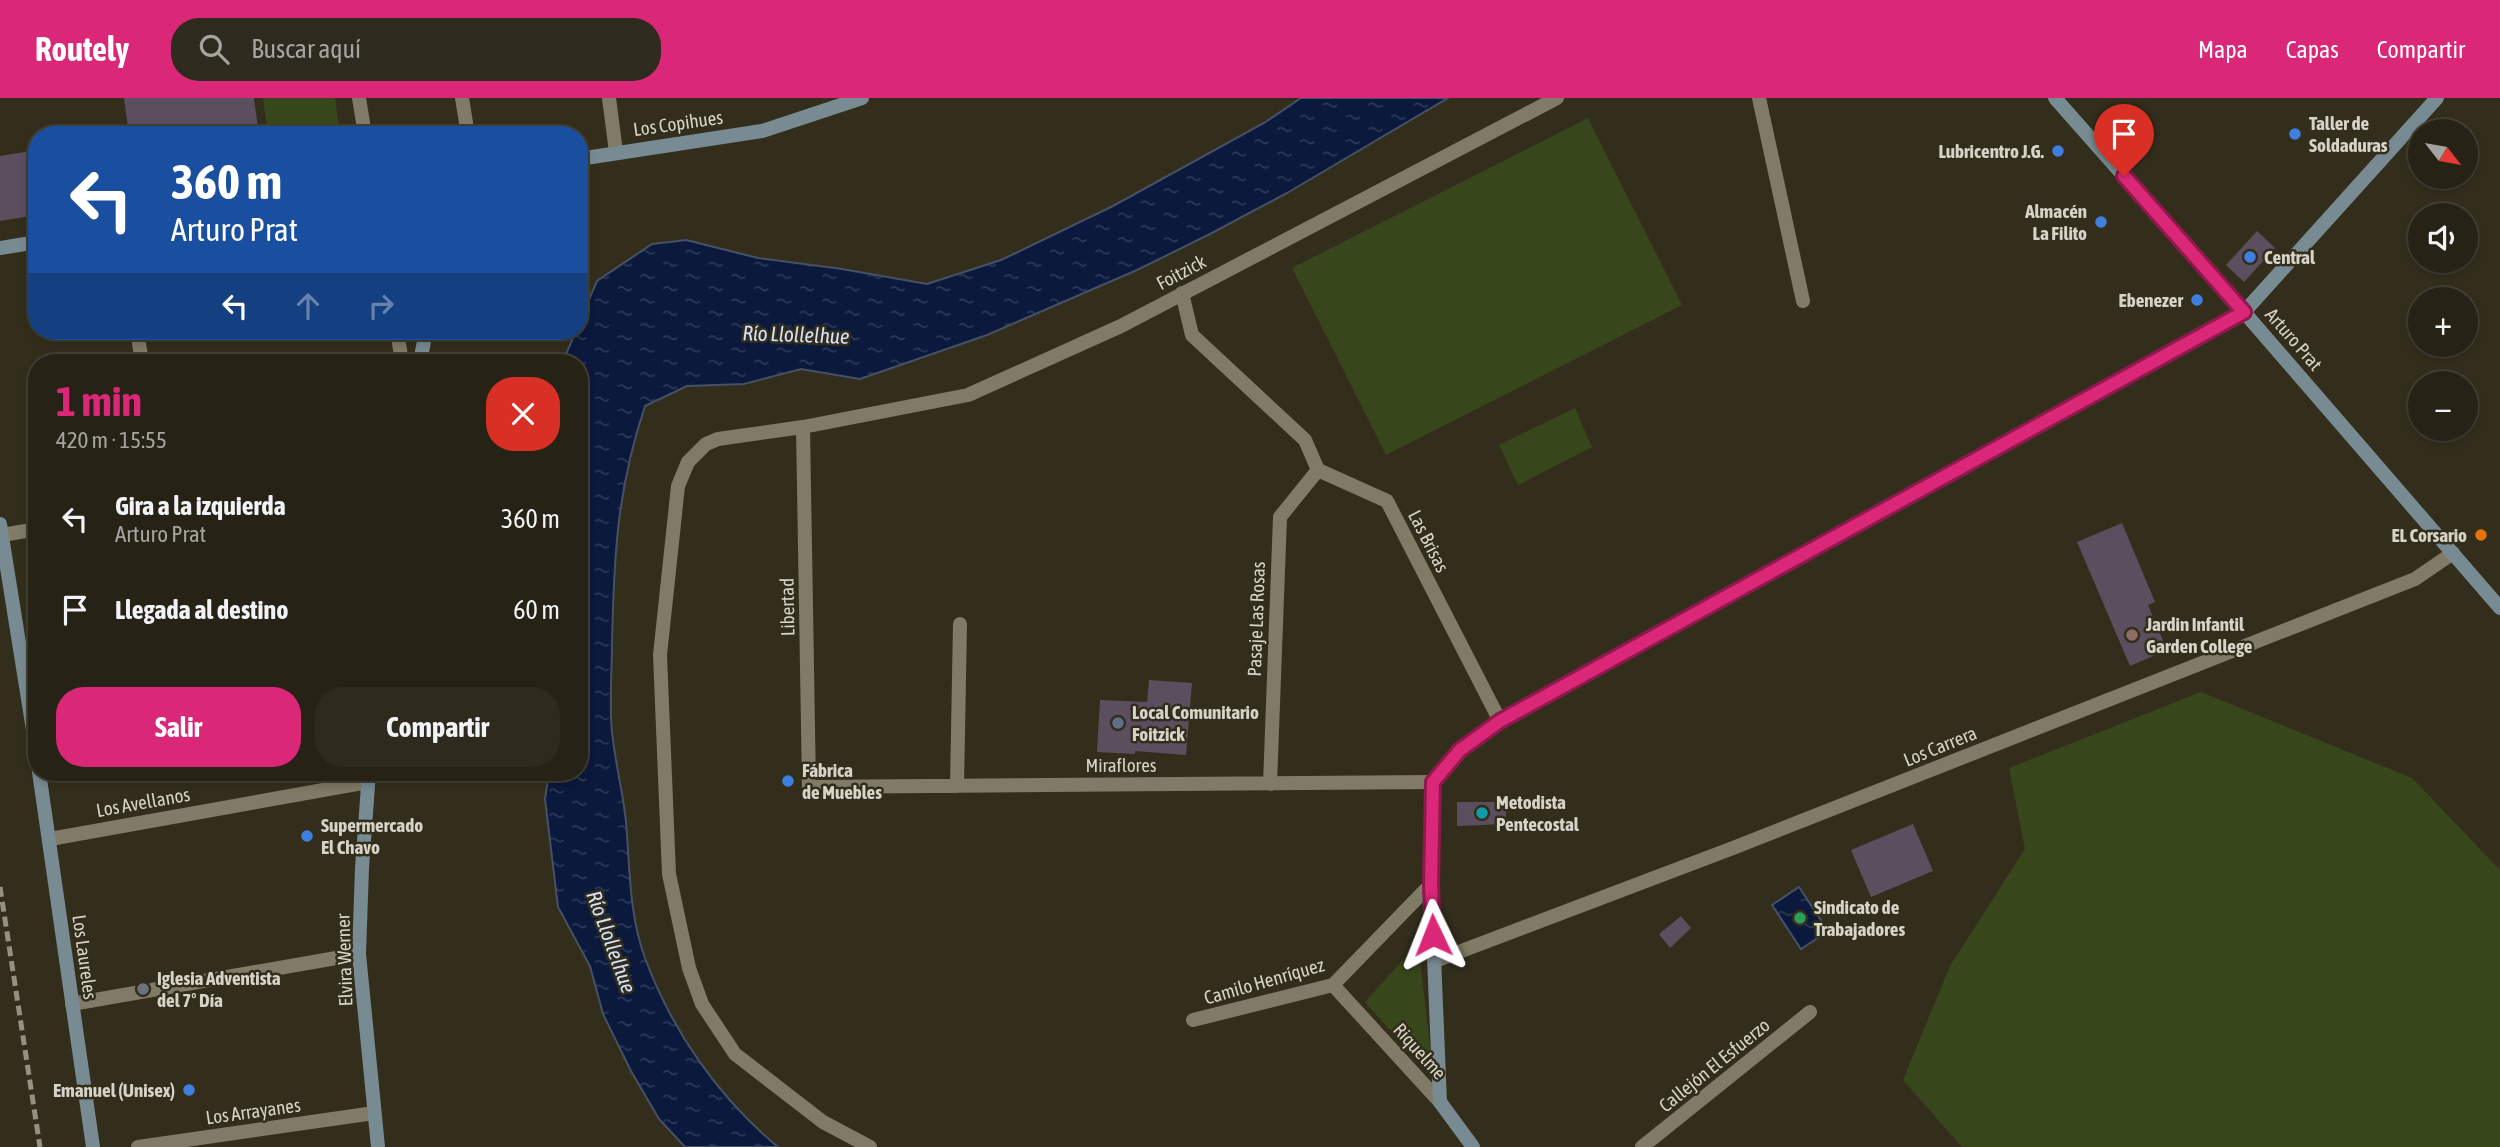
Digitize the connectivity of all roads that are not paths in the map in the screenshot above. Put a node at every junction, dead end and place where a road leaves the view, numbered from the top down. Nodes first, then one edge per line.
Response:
1 (359, 98) edge
2 (461, 98) edge
3 (608, 98) edge
4 (862, 98) edge
5 (1557, 98) edge
6 (1759, 98) edge
7 (2055, 98) edge
8 (2437, 98) edge
9 (364, 126) edge
10 (466, 126) edge
11 (616, 152) junction
12 (588, 157) edge
13 (28, 243) edge
14 (0, 248) edge
15 (1182, 293) junction
16 (1802, 301) dead end
17 (2244, 312) junction
18 (803, 427) junction
19 (1318, 470) junction
20 (1, 529) edge
21 (28, 529) edge
22 (2453, 553) junction
23 (2500, 608) edge
24 (960, 624) dead end
25 (28, 668) edge
26 (1500, 721) junction
27 (40, 781) edge
28 (347, 781) edge
29 (368, 781) edge
30 (1433, 782) junction
31 (1269, 783) junction
32 (957, 786) junction
33 (809, 787) joint
34 (50, 839) junction
35 (1431, 884) junction
36 (359, 954) junction
37 (1434, 961) junction
38 (1333, 985) junction
39 (72, 1004) junction
40 (1810, 1012) dead end
41 (1193, 1020) dead end
42 (1440, 1102) junction
43 (374, 1113) junction
44 (93, 1147) edge
45 (138, 1147) edge
46 (378, 1147) edge
47 (870, 1147) edge
48 (1473, 1147) edge
49 (1642, 1147) edge

1 - 9 street
2 - 10 street
3 - 11 street
4 - 11 main road, Los Copihues
5 - 15 street, Foitzick
6 - 16 street
7 - 17 main road, Arturo Prat
8 - 17 main road
11 - 12 main road, Los Copihues
13 - 14 main road
15 - 18 street, Foitzick
15 - 19 street
17 - 22 main road, Arturo Prat
17 - 26 main road
18 - 33 street, Libertad
18 - 47 street, Foitzick
19 - 26 street, Las Brisas
19 - 31 street, Pasaje Las Rosas
20 - 21 street
20 - 25 main road
22 - 23 main road, Arturo Prat
22 - 37 street, Los Carrera
24 - 32 street
26 - 30 main road
27 - 34 main road, Los Laureles
28 - 34 street, Los Avellanos
29 - 36 main road, Elvira Werner
30 - 31 street, Miraflores
30 - 35 main road
31 - 32 street, Miraflores
32 - 33 street, Miraflores
34 - 39 main road, Los Laureles
35 - 37 main road
35 - 38 street, Camilo Henríquez
36 - 39 street
36 - 43 main road, Elvira Werner
37 - 42 main road
38 - 41 street, Camilo Henríquez
38 - 42 street, Riquelme
39 - 44 main road, Los Laureles
40 - 49 street, Callejón El Esfuerzo
42 - 48 main road, Riquelme
43 - 45 street, Los Arrayanes
43 - 46 main road, Elvira Werner

